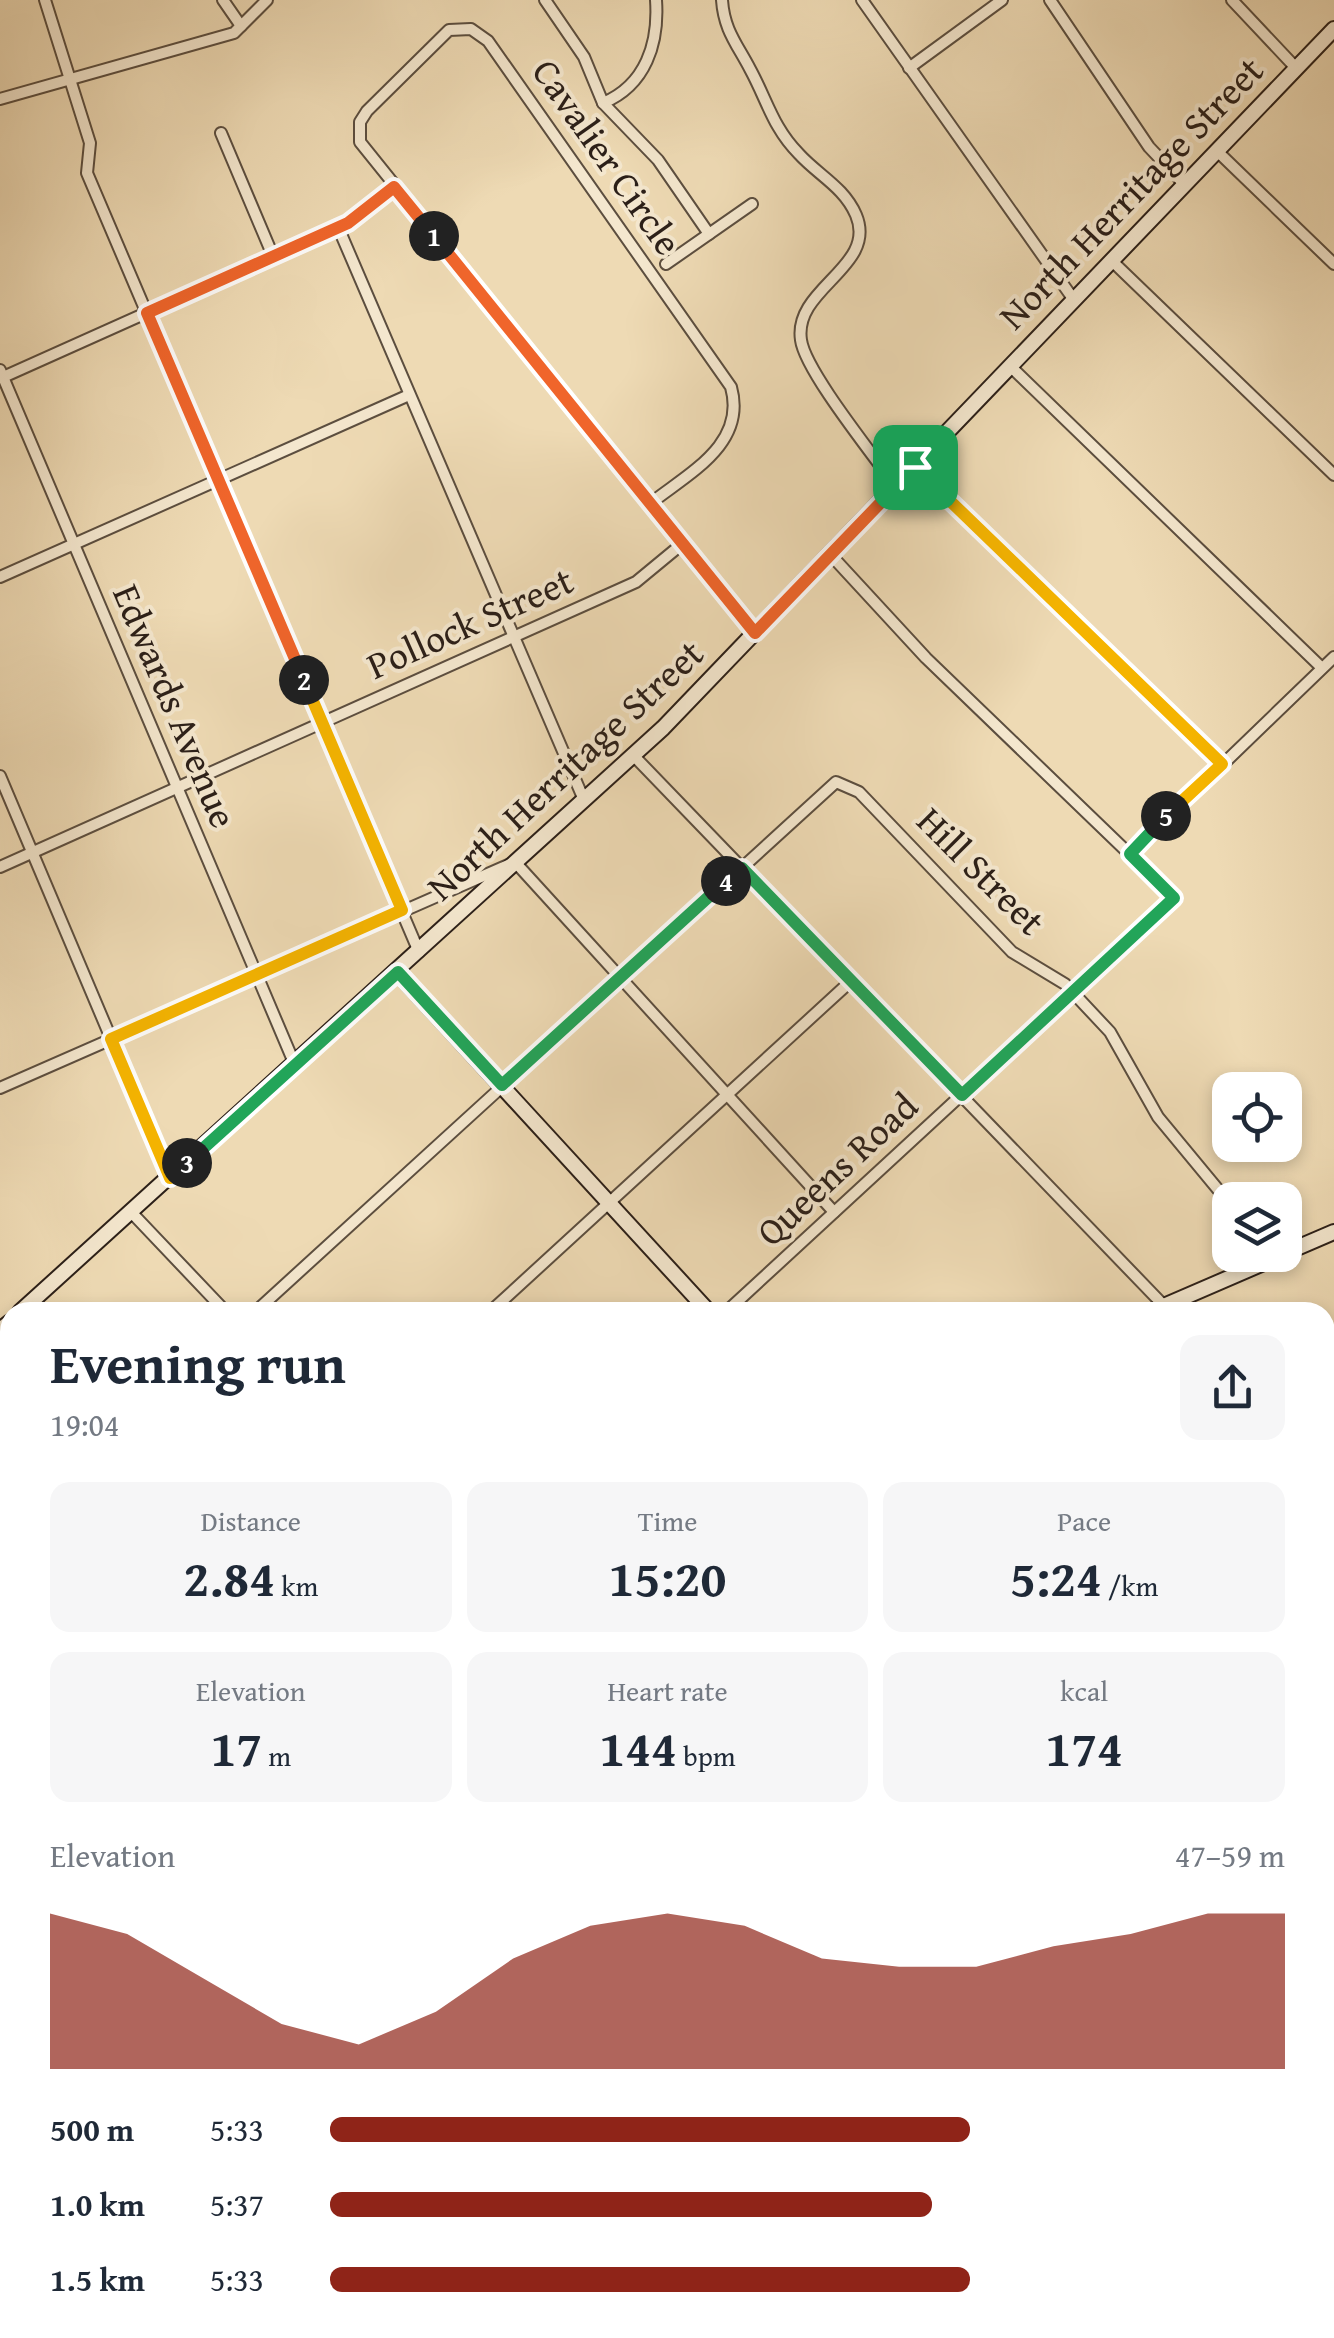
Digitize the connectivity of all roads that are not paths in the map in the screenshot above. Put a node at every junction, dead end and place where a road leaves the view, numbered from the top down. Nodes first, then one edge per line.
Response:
1 (45, 0) edge
2 (223, 0) edge
3 (266, 0) edge
4 (546, 0) edge
5 (656, 0) edge
6 (722, 0) edge
7 (862, 0) edge
8 (1002, 0) edge
9 (1050, 0) edge
10 (1232, 0) edge
11 (242, 26) junction
12 (1332, 37) edge
13 (910, 68) junction
14 (1296, 68) junction
15 (70, 81) junction
16 (0, 99) edge
17 (603, 103) junction
18 (221, 133) dead end
19 (1217, 151) junction
20 (1185, 185) junction
21 (394, 187) junction
22 (752, 204) dead end
23 (338, 227) junction
24 (709, 234) junction
25 (273, 256) junction
26 (1112, 262) junction
27 (666, 264) dead end
28 (1334, 264) edge
29 (1074, 300) junction
30 (147, 313) junction
31 (1010, 366) junction
32 (1, 376) edge
33 (409, 395) junction
34 (915, 467) junction
35 (1334, 475) edge
36 (218, 479) junction
37 (896, 487) junction
38 (651, 503) junction
39 (74, 544) junction
40 (682, 544) junction
41 (830, 554) junction
42 (0, 576) edge
43 (755, 633) junction
44 (513, 637) junction
45 (1334, 656) edge
46 (1322, 668) junction
47 (322, 722) junction
48 (633, 754) junction
49 (1222, 764) junction
50 (0, 776) edge
51 (176, 787) junction
52 (584, 800) junction
53 (32, 852) junction
54 (1130, 854) junction
55 (515, 862) junction
56 (0, 867) edge
57 (742, 868) junction
58 (402, 910) junction
59 (420, 952) junction
60 (398, 972) junction
61 (257, 974) junction
62 (621, 978) junction
63 (851, 981) junction
64 (1074, 993) junction
65 (111, 1039) junction
66 (295, 1065) junction
67 (502, 1085) junction
68 (0, 1088) edge
69 (729, 1094) junction
70 (962, 1095) junction
71 (170, 1178) junction
72 (1212, 1182) edge
73 (609, 1203) junction
74 (132, 1212) junction
75 (834, 1212) junction
76 (1334, 1232) edge
77 (1302, 1246) edge
78 (1245, 1272) edge
79 (31, 1302) edge
80 (217, 1302) edge
81 (266, 1302) edge
82 (501, 1302) edge
83 (700, 1302) edge
84 (737, 1302) edge
85 (1154, 1302) edge
86 (1179, 1302) edge

1 - 15 street
2 - 11 street
3 - 11 street
4 - 17 street
5 - 17 street
6 - 37 street
7 - 13 street
8 - 13 street
9 - 20 street
10 - 14 street
11 - 15 street
12 - 14 street, North Herritage Street
13 - 29 street
14 - 19 street, North Herritage Street
15 - 16 street
15 - 30 street
17 - 24 street
18 - 25 street
19 - 20 street, North Herritage Street
19 - 28 street
20 - 26 street, North Herritage Street
21 - 23 street
21 - 38 street
21 - 38 street, Cavalier Circle
22 - 24 street
23 - 25 street
23 - 33 street
24 - 27 street
25 - 30 street
26 - 29 street, North Herritage Street
26 - 35 street
29 - 31 street, North Herritage Street
30 - 32 street
30 - 36 street
31 - 34 street, North Herritage Street
31 - 46 street
32 - 39 street, Edwards Avenue
33 - 36 street
33 - 44 street
34 - 37 street, North Herritage Street
34 - 49 street
36 - 39 street
36 - 47 street
37 - 41 street, North Herritage Street
38 - 40 street
39 - 42 street
39 - 51 street, Edwards Avenue
40 - 43 street
40 - 44 street, Pollock Street
41 - 43 street, North Herritage Street
41 - 54 street
43 - 48 street, North Herritage Street
44 - 47 street, Pollock Street
44 - 52 street
45 - 46 street
46 - 49 street
47 - 51 street, Pollock Street
47 - 58 street
48 - 52 street, North Herritage Street
48 - 57 street
49 - 54 street
50 - 53 street
51 - 53 street, Pollock Street
51 - 61 street, Edwards Avenue
52 - 55 street, North Herritage Street
53 - 56 street, Pollock Street
53 - 65 street
54 - 64 street, Queens Road
55 - 58 street
55 - 59 street, North Herritage Street
55 - 62 street
57 - 62 street
57 - 63 street
57 - 64 street, Hill Street
58 - 59 street
58 - 61 street
59 - 60 street, North Herritage Street
60 - 66 street, North Herritage Street
60 - 67 street
61 - 65 street
61 - 66 street, Edwards Avenue
62 - 67 street
62 - 69 street
63 - 69 street
63 - 70 street
64 - 70 street, Queens Road
64 - 72 street, Hill Street
65 - 68 street
65 - 71 street
66 - 71 street, North Herritage Street
67 - 73 street
67 - 81 street
69 - 73 street
69 - 75 street
70 - 75 street, Queens Road
70 - 85 street
71 - 74 street, North Herritage Street
73 - 82 street
73 - 83 street
74 - 79 street, North Herritage Street
74 - 80 street
75 - 84 street, Queens Road
76 - 77 street
78 - 86 street

